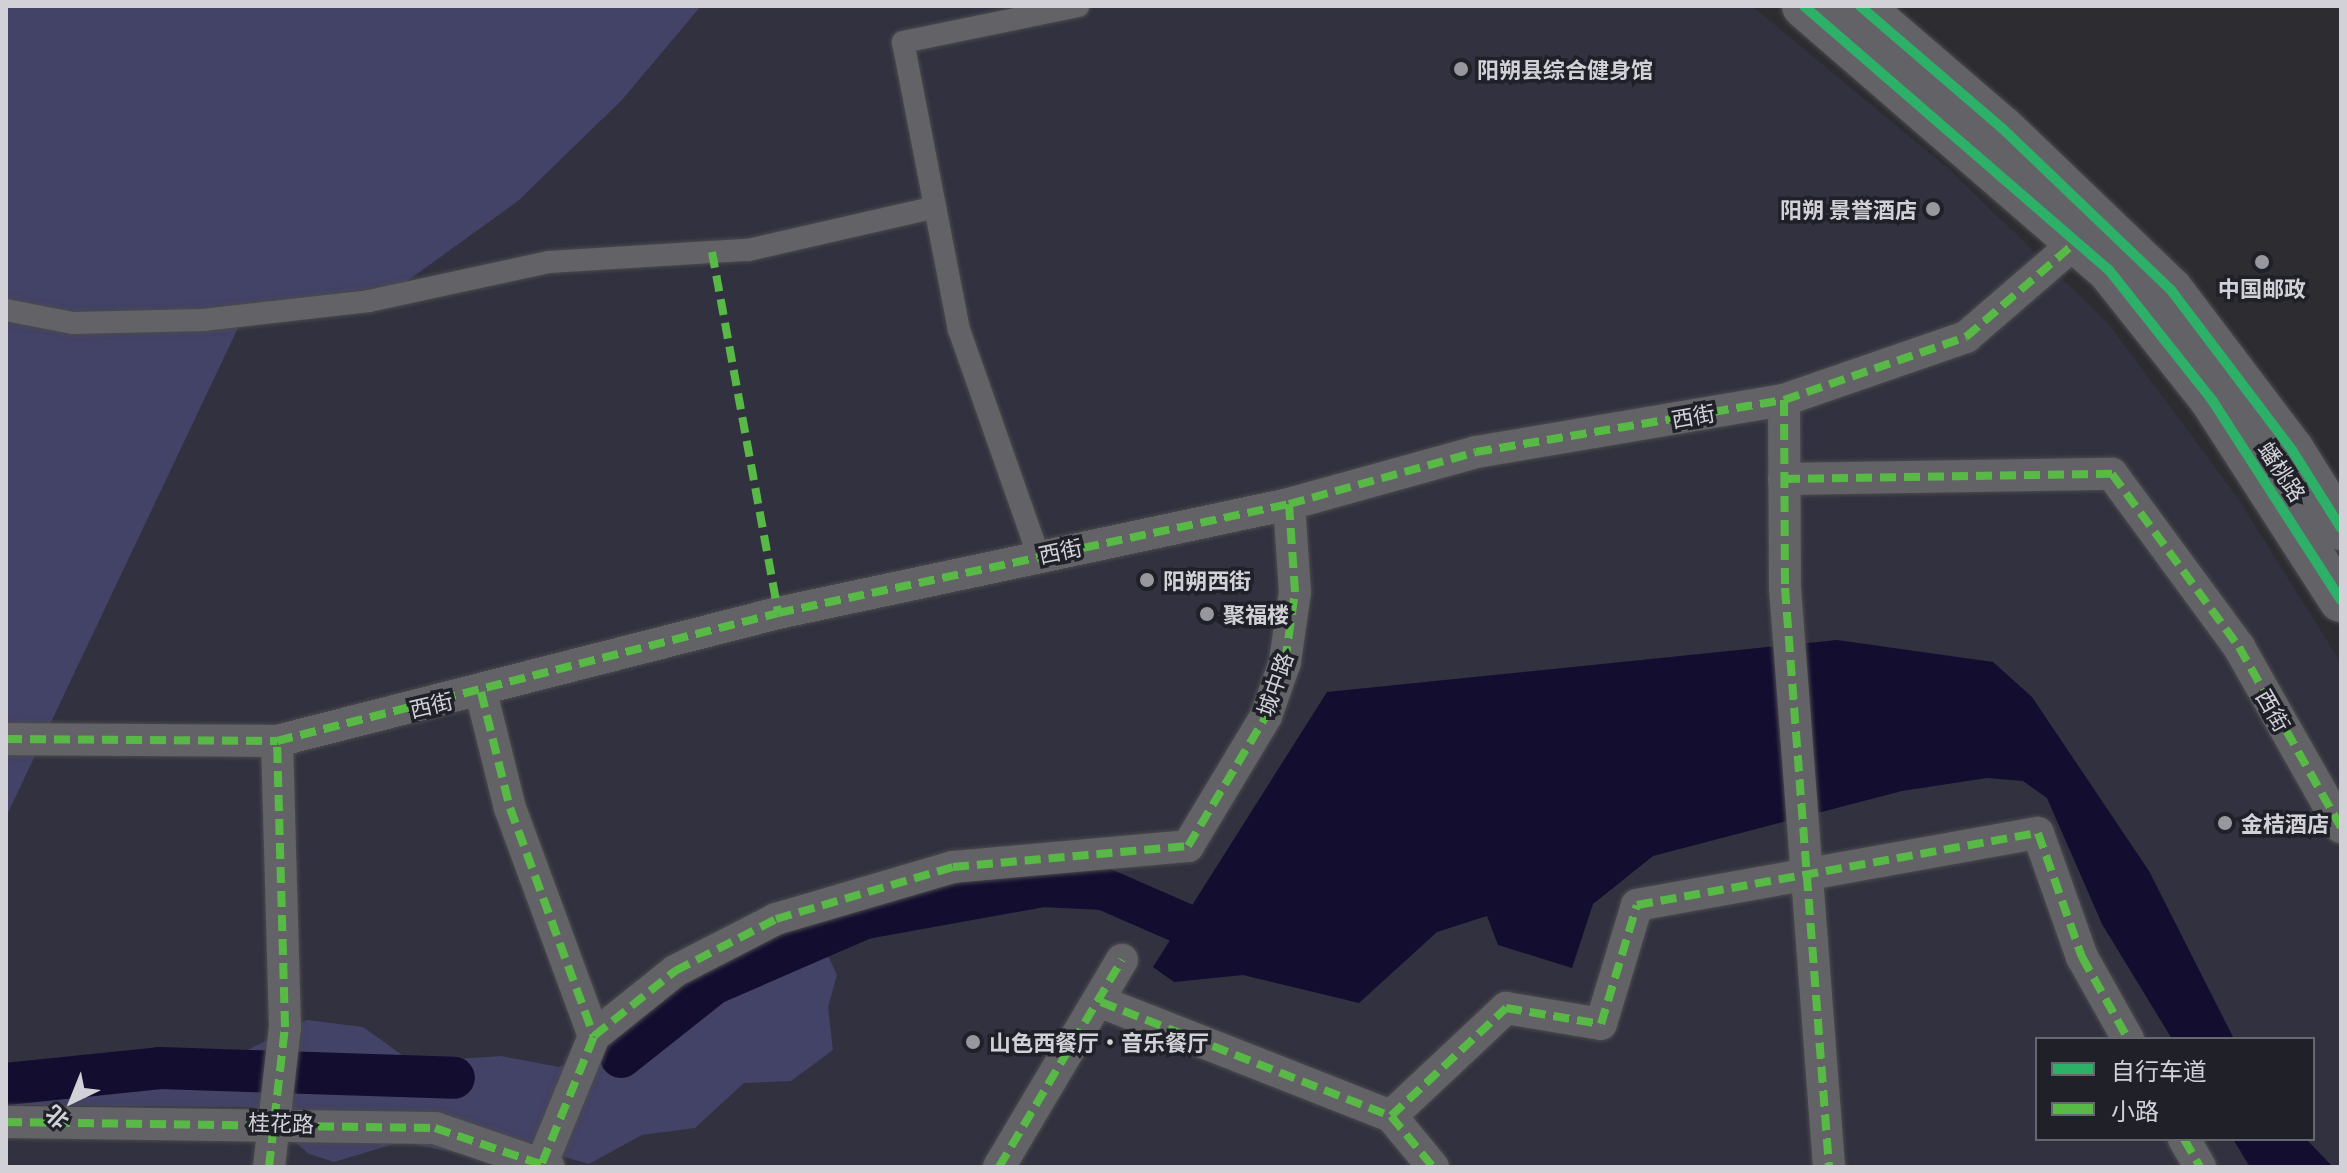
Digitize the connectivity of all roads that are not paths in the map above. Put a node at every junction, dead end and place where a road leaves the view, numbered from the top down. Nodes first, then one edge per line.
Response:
1 (1078, 6) edge
2 (1804, 6) edge
3 (1860, 6) edge
4 (935, 207) junction
5 (2076, 242) junction
6 (6, 310) edge
7 (1784, 400) junction
8 (1784, 479) junction
9 (1289, 504) junction
10 (2341, 528) edge
11 (1038, 554) junction
12 (2341, 600) edge
13 (481, 692) junction
14 (6, 739) edge
15 (277, 741) junction
16 (2341, 827) edge
17 (1803, 860) junction
18 (1122, 960) dead end
19 (1101, 1002) junction
20 (594, 1036) junction
21 (2127, 1037) edge
22 (1391, 1116) junction
23 (269, 1121) junction
24 (6, 1122) edge
25 (2185, 1141) edge
26 (546, 1165) edge
27 (269, 1167) edge
28 (999, 1167) edge
29 (1433, 1167) edge
30 (1829, 1167) edge
31 (2200, 1167) edge

1 - 4 lane
2 - 5 main road, 蟠桃路
3 - 10 main road, 蟠桃路
4 - 6 lane
4 - 11 lane
5 - 7 street, 西街
5 - 12 main road, 蟠桃路
7 - 8 street
7 - 9 street, 西街
8 - 16 street, 西街
8 - 17 street
9 - 11 street, 西街
9 - 20 street, 城中路
11 - 13 street, 西街
13 - 15 street, 西街
13 - 20 street
14 - 15 street, 西街
15 - 23 street
17 - 21 street
17 - 22 street
17 - 30 street
18 - 19 street
19 - 22 street
19 - 28 street
20 - 26 street
22 - 29 street
23 - 24 street, 桂花路
23 - 26 street, 桂花路
23 - 27 street
25 - 31 street

